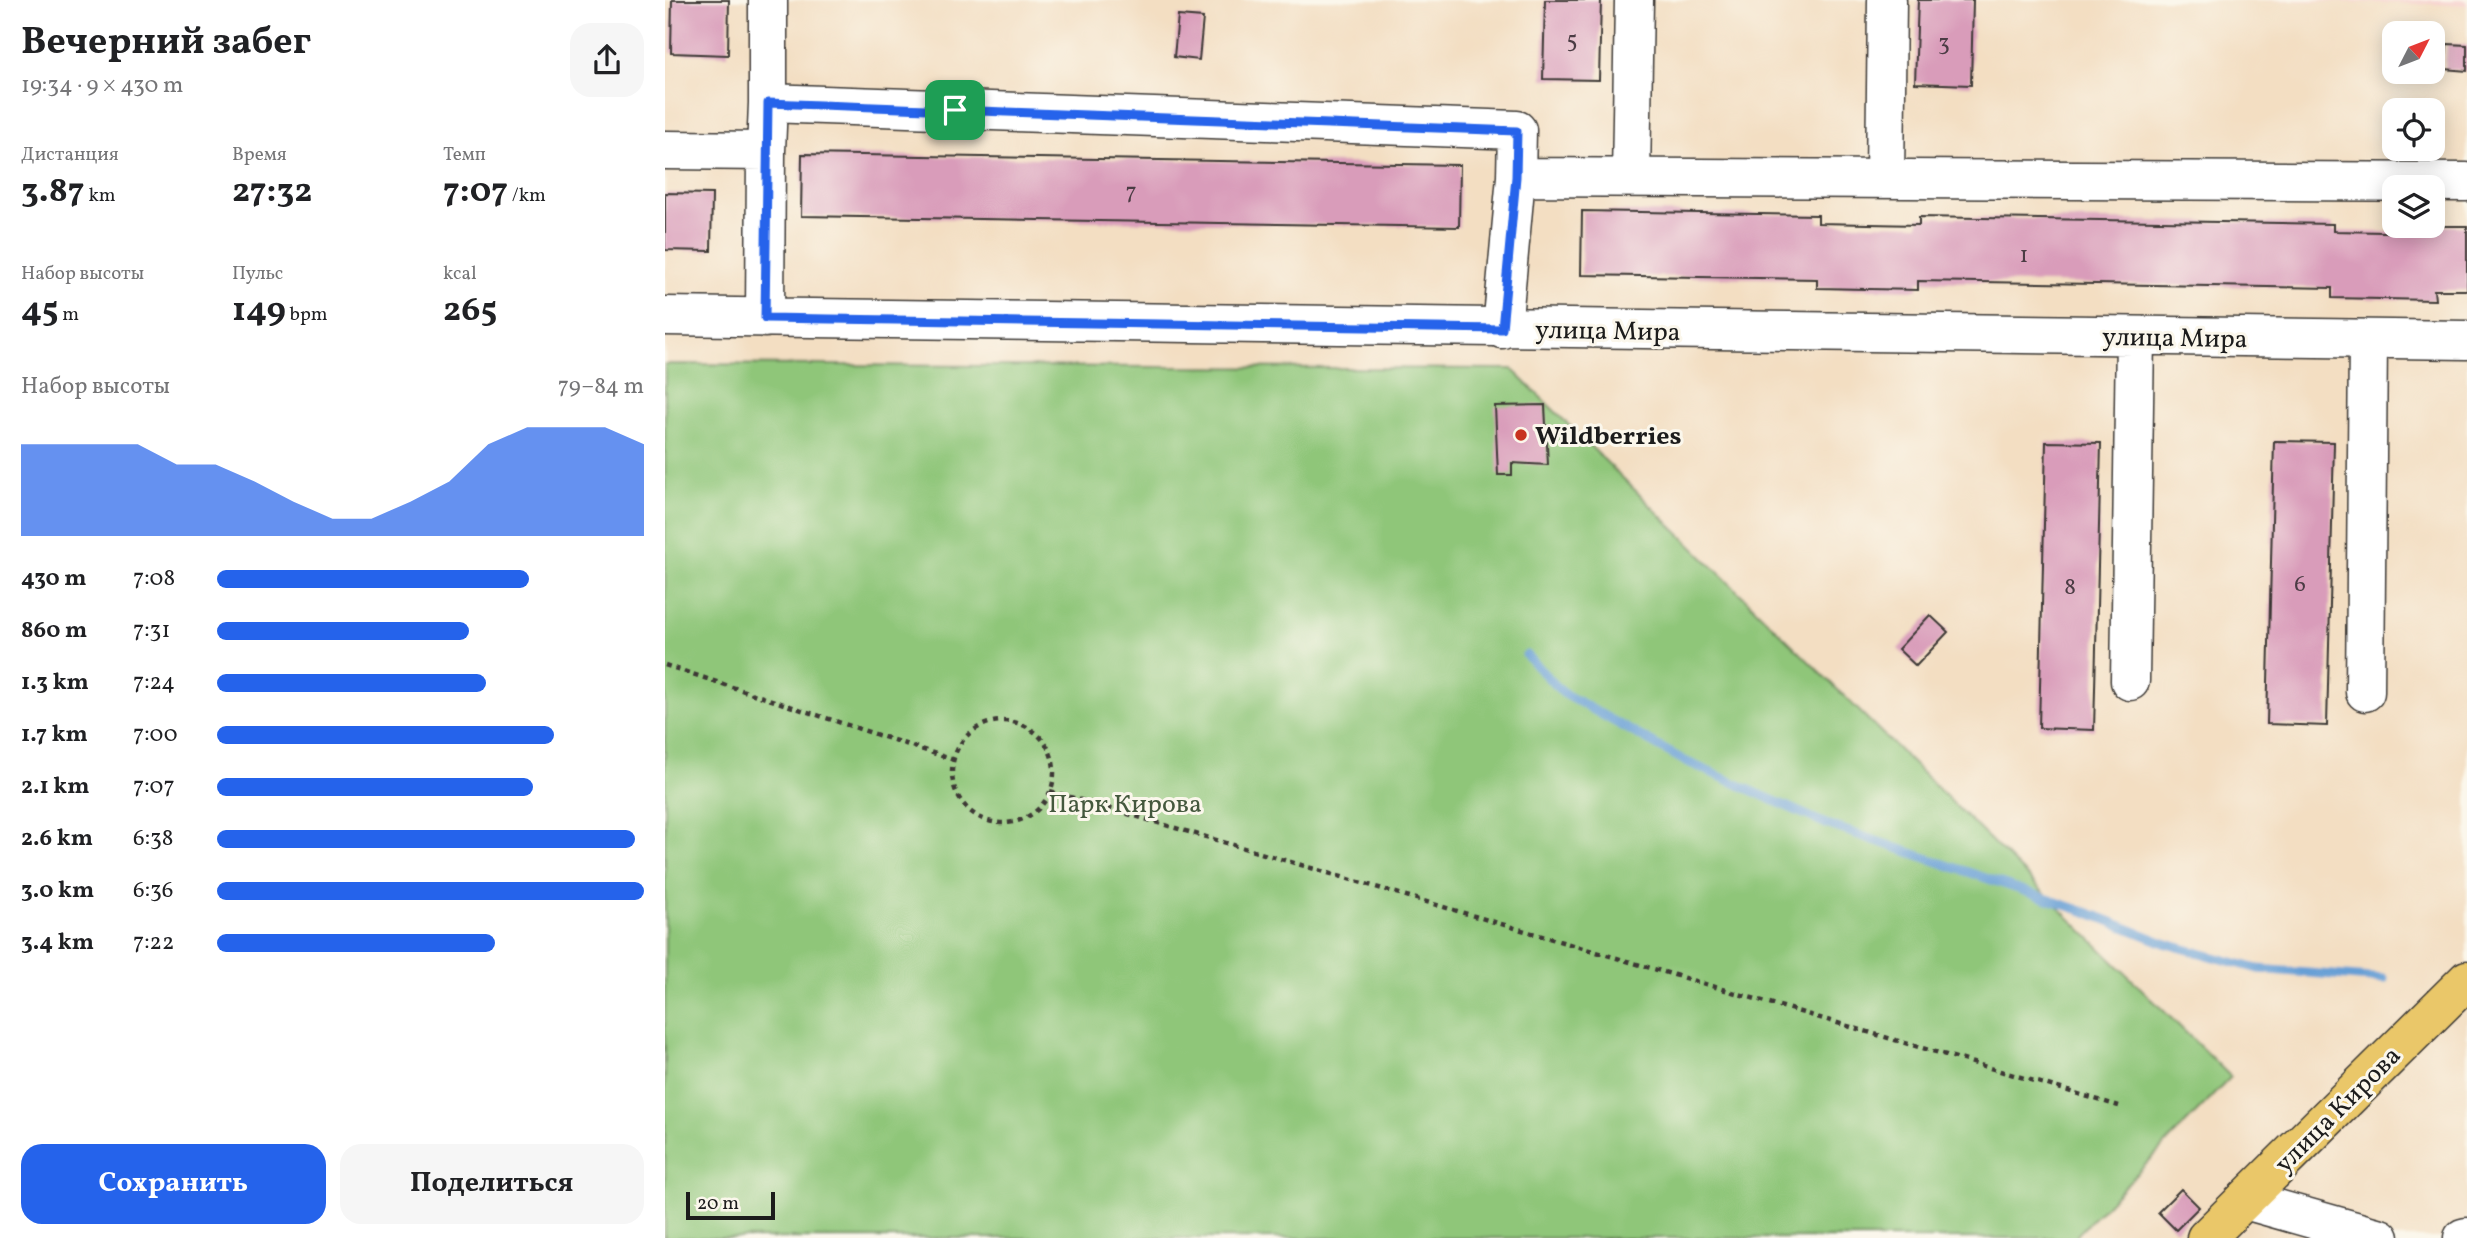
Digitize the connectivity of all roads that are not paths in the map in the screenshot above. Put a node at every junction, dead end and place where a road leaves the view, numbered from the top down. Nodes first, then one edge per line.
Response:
1 (768, 0) edge
2 (1634, 0) edge
3 (1887, 0) edge
4 (768, 103) junction
5 (665, 150) edge
6 (766, 151) junction
7 (1516, 177) junction
8 (1631, 177) junction
9 (1885, 179) junction
10 (2467, 182) edge
11 (665, 316) edge
12 (765, 318) junction
13 (1502, 329) junction
14 (2135, 336) junction
15 (2368, 339) junction
16 (2467, 340) edge
17 (2130, 681) dead end
18 (2365, 692) dead end
19 (2467, 980) edge
20 (2245, 1200) junction
21 (2206, 1238) edge
22 (2380, 1238) edge

1 - 4 street
2 - 8 street
3 - 9 street
4 - 6 street
4 - 7 street
5 - 6 street
6 - 12 street
7 - 8 street
7 - 13 street
8 - 9 street
9 - 10 street
11 - 12 street, улица Мира
12 - 13 street, улица Мира
13 - 14 street, улица Мира
14 - 15 street, улица Мира
14 - 17 street
15 - 16 street, улица Мира
15 - 18 street
19 - 20 main road, улица Кирова
20 - 21 main road, улица Кирова
20 - 22 street

